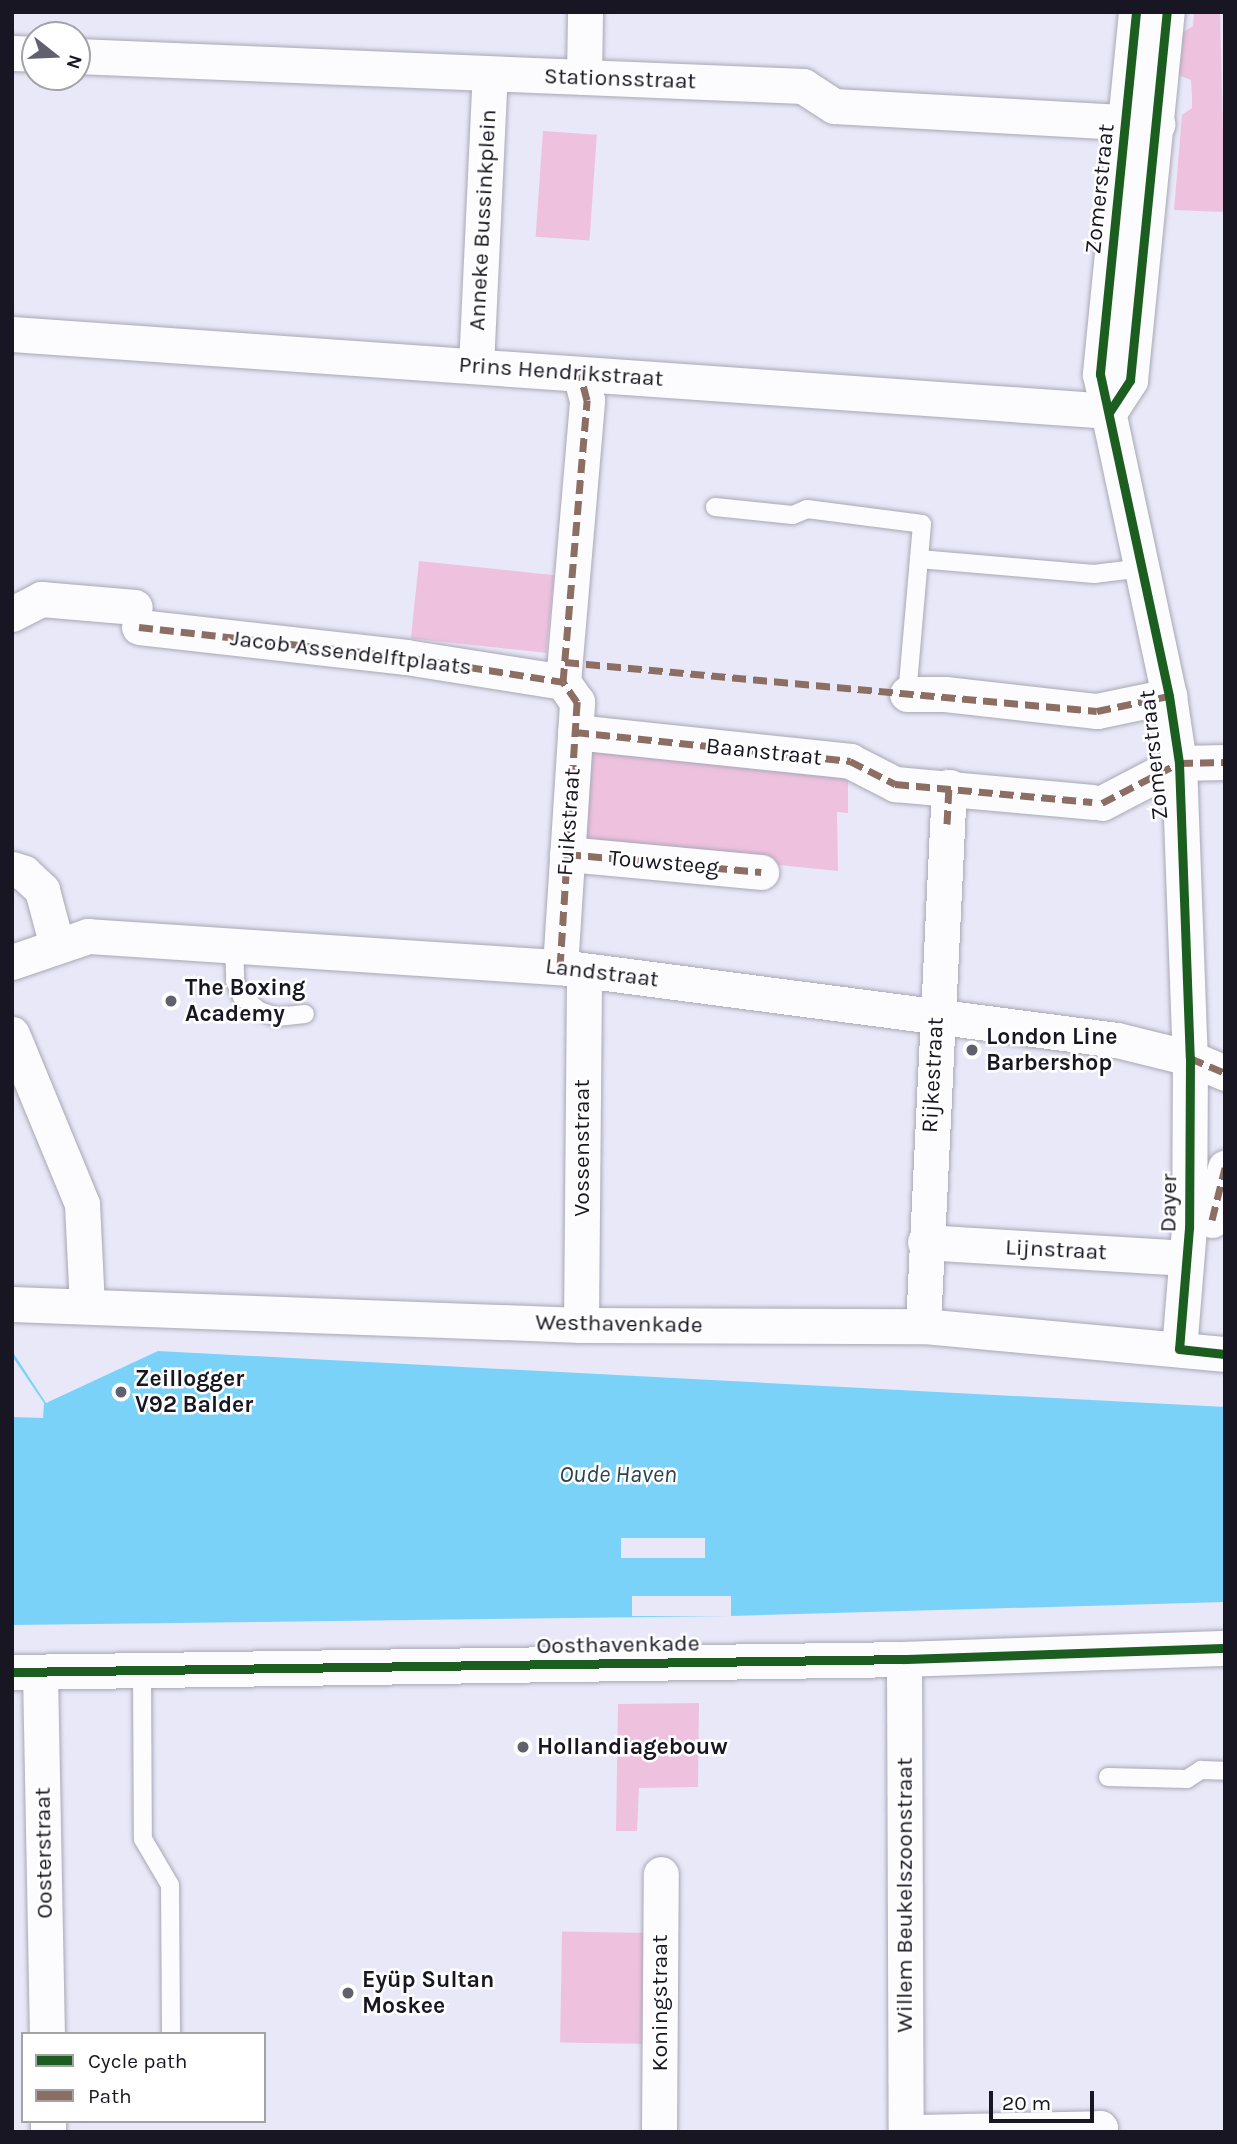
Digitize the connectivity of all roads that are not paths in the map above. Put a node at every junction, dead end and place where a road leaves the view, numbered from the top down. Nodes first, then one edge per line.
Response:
1 (585, 12) edge
2 (1136, 12) edge
3 (1167, 12) edge
4 (91, 56) edge
5 (490, 74) junction
6 (584, 77) junction
7 (1142, 122) junction
8 (12, 334) edge
9 (477, 366) junction
10 (580, 374) junction
11 (1110, 411) junction
12 (715, 507) dead end
13 (919, 559) junction
14 (1143, 568) junction
15 (12, 614) edge
16 (563, 682) junction
17 (907, 694) joint
18 (1169, 696) junction
19 (575, 732) junction
20 (1225, 762) edge
21 (1179, 763) junction
22 (949, 787) junction
23 (1097, 802) joint
24 (567, 854) junction
25 (12, 869) edge
26 (761, 872) dead end
27 (234, 945) junction
28 (57, 946) junction
29 (12, 962) edge
30 (572, 969) junction
31 (305, 1014) dead end
32 (935, 1014) junction
33 (12, 1034) edge
34 (1190, 1058) junction
35 (1225, 1073) edge
36 (1225, 1168) edge
37 (1212, 1220) dead end
38 (925, 1242) junction
39 (1186, 1258) junction
40 (12, 1304) edge
41 (87, 1305) junction
42 (581, 1325) junction
43 (923, 1326) junction
44 (1179, 1349) junction
45 (1225, 1354) edge
46 (1225, 1648) edge
47 (904, 1659) junction
48 (142, 1670) junction
49 (26, 1672) edge
50 (1225, 1771) edge
51 (1108, 1777) dead end
52 (28, 1799) edge
53 (661, 1874) dead end
54 (47, 2032) edge
55 (171, 2032) edge
56 (659, 2132) edge
57 (906, 2132) edge
58 (916, 2132) edge
59 (1100, 2132) edge

1 - 6 street
2 - 7 street, Zomerstraat
3 - 7 street, Zomerstraat
4 - 5 street, Stationsstraat
5 - 6 street, Stationsstraat
5 - 9 street, Anneke Bussinkplein
6 - 7 street, Stationsstraat
7 - 11 street, Zomerstraat
8 - 9 street, Prins Hendrikstraat
9 - 10 street, Prins Hendrikstraat
10 - 11 street, Prins Hendrikstraat
10 - 16 street
11 - 14 street, Zomerstraat
12 - 13 lane
13 - 14 lane
13 - 17 lane
14 - 18 street, Zomerstraat
15 - 16 street, Jacob Assendelftplaats
16 - 19 street, Fuikstraat
17 - 18 street, Zomerstraat
18 - 21 street, Zomerstraat
19 - 22 street, Baanstraat
19 - 24 street, Fuikstraat
20 - 21 street
21 - 23 street, Zomerstraat
21 - 34 street, Zomerstraat
22 - 23 street, Baanstraat
22 - 32 street, Rijkestraat
24 - 26 street, Touwsteeg
24 - 30 street, Fuikstraat
25 - 28 street
27 - 28 street, Landstraat
27 - 30 street, Landstraat
27 - 31 lane
28 - 29 street, Landstraat
30 - 32 street, Landstraat
30 - 42 street, Vossenstraat
32 - 34 street, Landstraat
32 - 38 street, Rijkestraat
33 - 41 street
34 - 35 street, Landstraat
34 - 39 street, Dayer
36 - 37 street
38 - 39 street, Lijnstraat
38 - 43 street, Rijkestraat
39 - 44 street, Dayer
40 - 41 street, Westhavenkade
41 - 42 street, Westhavenkade
42 - 43 street, Westhavenkade
43 - 44 street, Westhavenkade
44 - 45 street, Westhavenkade
46 - 47 street, Oosthavenkade
47 - 48 street, Oosthavenkade
47 - 57 street, Willem Beukelszoonstraat
48 - 49 street, Oosthavenkade
48 - 55 lane
49 - 52 street, Oosterstraat
50 - 51 lane
52 - 54 street, Oosterstraat
53 - 56 street, Koningstraat
58 - 59 street

